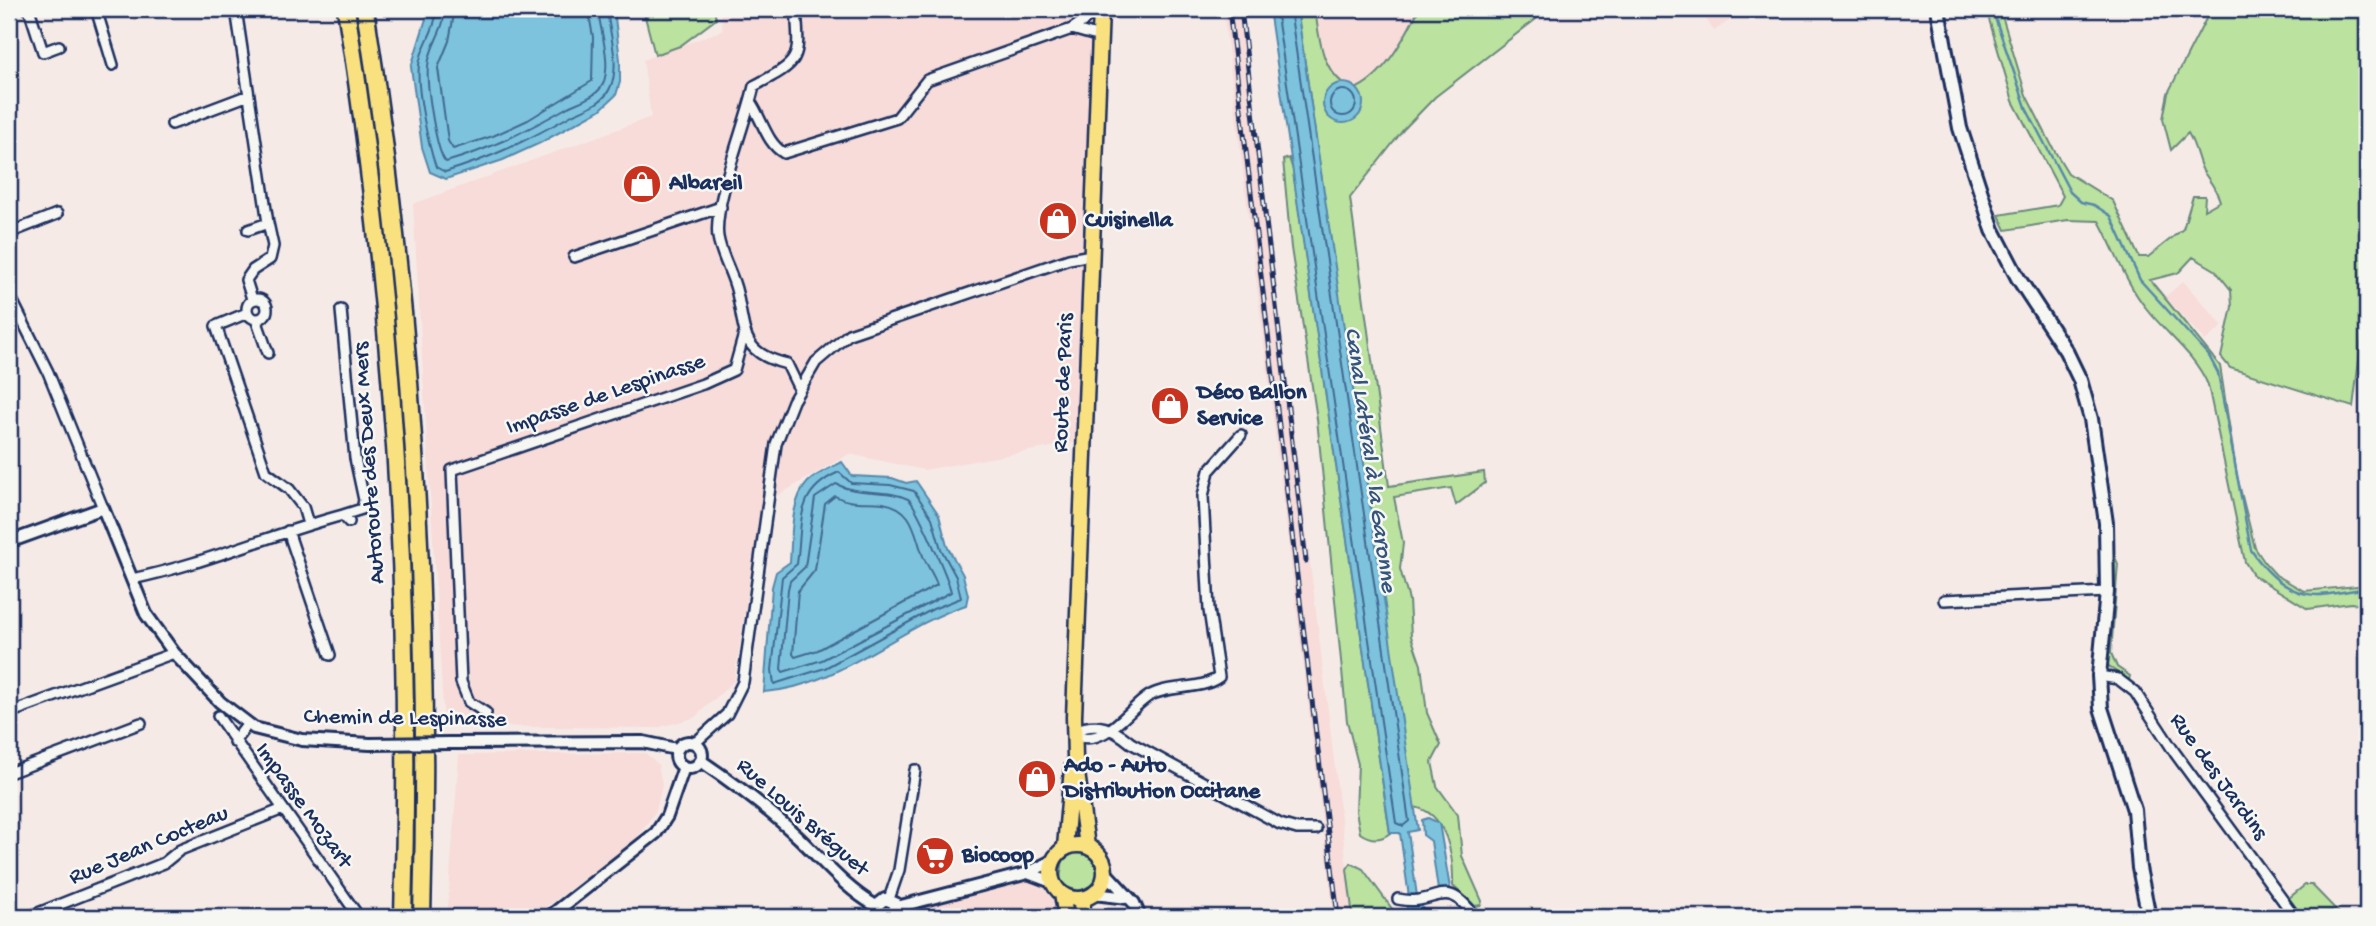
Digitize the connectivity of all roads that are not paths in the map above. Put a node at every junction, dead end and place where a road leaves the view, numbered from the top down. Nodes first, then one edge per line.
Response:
1 (29, 9) edge
2 (96, 9) edge
3 (236, 9) edge
4 (346, 9) edge
5 (365, 9) edge
6 (796, 9) edge
7 (1091, 9) edge
8 (1101, 9) edge
9 (1938, 9) edge
10 (1072, 29) junction
11 (1100, 37) junction
12 (59, 46) dead end
13 (113, 65) dead end
14 (250, 95) junction
15 (751, 103) junction
16 (172, 124) dead end
17 (721, 207) junction
18 (57, 214) dead end
19 (268, 223) junction
20 (248, 230) dead end
21 (9, 233) edge
22 (1092, 255) junction
23 (574, 257) dead end
24 (9, 294) edge
25 (252, 299) junction
26 (341, 310) dead end
27 (247, 313) junction
28 (257, 319) junction
29 (744, 334) junction
30 (268, 354) dead end
31 (799, 389) junction
32 (1241, 435) dead end
33 (103, 508) junction
34 (309, 524) junction
35 (288, 531) junction
36 (9, 542) edge
37 (132, 579) junction
38 (2107, 592) junction
39 (1944, 600) dead end
40 (174, 653) junction
41 (330, 655) dead end
42 (2099, 676) junction
43 (9, 713) edge
44 (486, 713) dead end
45 (218, 716) dead end
46 (141, 723) dead end
47 (247, 724) junction
48 (1113, 728) junction
49 (234, 742) junction
50 (695, 743) junction
51 (1075, 743) junction
52 (676, 749) junction
53 (701, 761) junction
54 (684, 767) junction
55 (915, 770) dead end
56 (9, 773) edge
57 (283, 809) junction
58 (1316, 829) dead end
59 (1087, 846) junction
60 (1065, 847) junction
61 (1052, 861) junction
62 (1105, 872) junction
63 (1028, 873) junction
64 (1052, 882) junction
65 (1062, 894) junction
66 (1090, 896) junction
67 (1128, 898) junction
68 (1398, 899) dead end
69 (893, 908) edge
70 (877, 911) edge
71 (28, 917) edge
72 (359, 917) edge
73 (402, 917) edge
74 (422, 917) edge
75 (549, 917) edge
76 (1066, 917) edge
77 (1079, 917) edge
78 (1140, 917) edge
79 (1475, 917) edge
80 (2152, 917) edge
81 (2295, 917) edge

1 - 12 street
2 - 13 street
3 - 14 street
4 - 73 highway, Autoroute des Deux Mers
5 - 74 highway, Autoroute des Deux Mers
6 - 15 street
7 - 10 street
8 - 11 main road, Route de Paris
9 - 38 main road
10 - 11 street
10 - 15 street
11 - 22 main road, Route de Paris
14 - 16 street
14 - 19 street
15 - 17 street
17 - 23 street
17 - 29 street
18 - 21 street
19 - 20 street
19 - 25 street
22 - 31 street
22 - 51 main road, Route de Paris
24 - 33 street
25 - 27 street
25 - 28 street
26 - 34 street
27 - 28 street
27 - 34 street
28 - 30 street
29 - 31 street
29 - 44 street, Impasse de Lespinasse
31 - 50 street
32 - 48 street
33 - 36 street
33 - 37 street, Chemin de Lespinasse
34 - 35 street
35 - 37 street
35 - 41 street
37 - 40 street, Chemin de Lespinasse
38 - 39 street
38 - 42 main road
40 - 43 street
40 - 47 street, Chemin de Lespinasse
42 - 80 main road
42 - 81 street, Rue des Jardins
45 - 49 street, Impasse Mozart
46 - 56 street
47 - 49 street
47 - 52 street, Chemin de Lespinasse, bridge
48 - 51 street
48 - 51 street
48 - 58 street
49 - 57 street, Impasse Mozart
50 - 52 street
50 - 53 street
51 - 59 main road, Route de Paris
51 - 60 main road, Route de Paris
52 - 54 street
53 - 54 street
53 - 70 street, Rue Louis Bréguet
54 - 75 street
55 - 69 street
57 - 71 street, Rue Jean Cocteau
57 - 72 street, Impasse Mozart
59 - 60 main road
59 - 62 main road
60 - 61 main road
61 - 63 street, Rue Louis Bréguet
61 - 64 main road
62 - 66 main road
62 - 67 street
63 - 64 street
63 - 69 street, Rue Louis Bréguet
64 - 65 main road
65 - 66 main road
65 - 76 main road
66 - 67 street
66 - 77 main road
67 - 78 street
68 - 79 street
69 - 70 street, Rue Louis Bréguet

